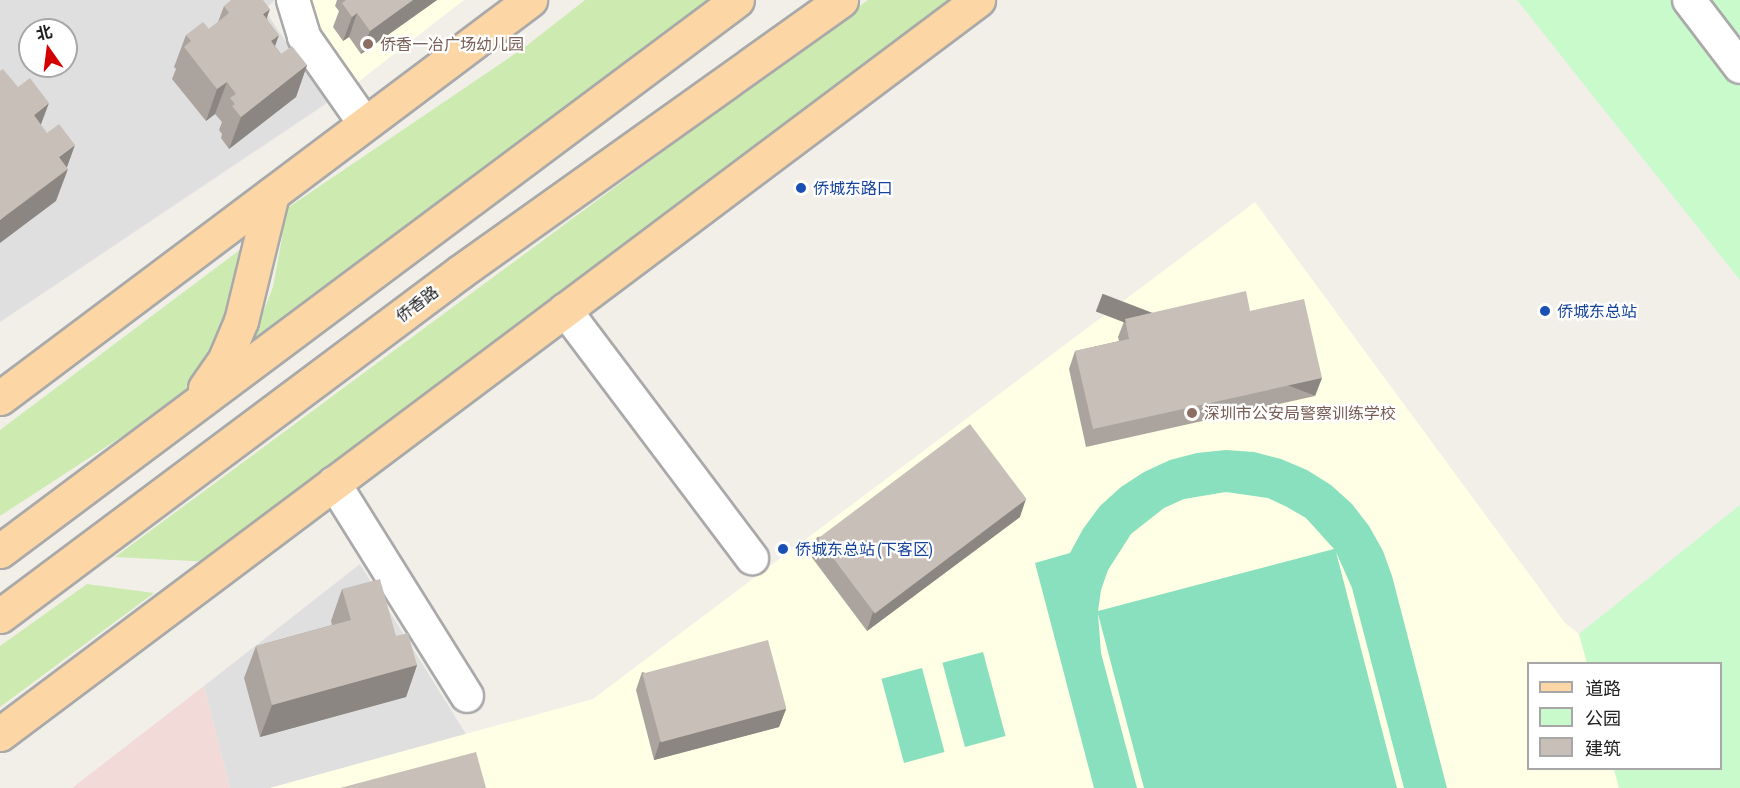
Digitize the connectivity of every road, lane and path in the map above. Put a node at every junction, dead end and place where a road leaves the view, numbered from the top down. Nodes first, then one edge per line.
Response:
1 (293, 0) edge
2 (530, 0) edge
3 (737, 0) edge
4 (841, 0) edge
5 (978, 0) edge
6 (1689, 0) edge
7 (954, 13) edge
8 (1740, 67) edge
9 (365, 124) junction
10 (272, 194) junction
11 (565, 310) junction
12 (0, 398) edge
13 (192, 407) junction
14 (334, 483) junction
15 (0, 550) edge
16 (752, 558) dead end
17 (0, 616) edge
18 (466, 696) dead end
19 (0, 734) edge

1 - 9 street
2 - 9 main road
3 - 13 main road
4 - 17 main road, 侨香路
5 - 7 main road
6 - 8 street
7 - 11 main road
9 - 10 main road
10 - 12 main road
10 - 13 main road
11 - 14 main road
11 - 16 street
13 - 15 main road
14 - 18 street
14 - 19 main road

